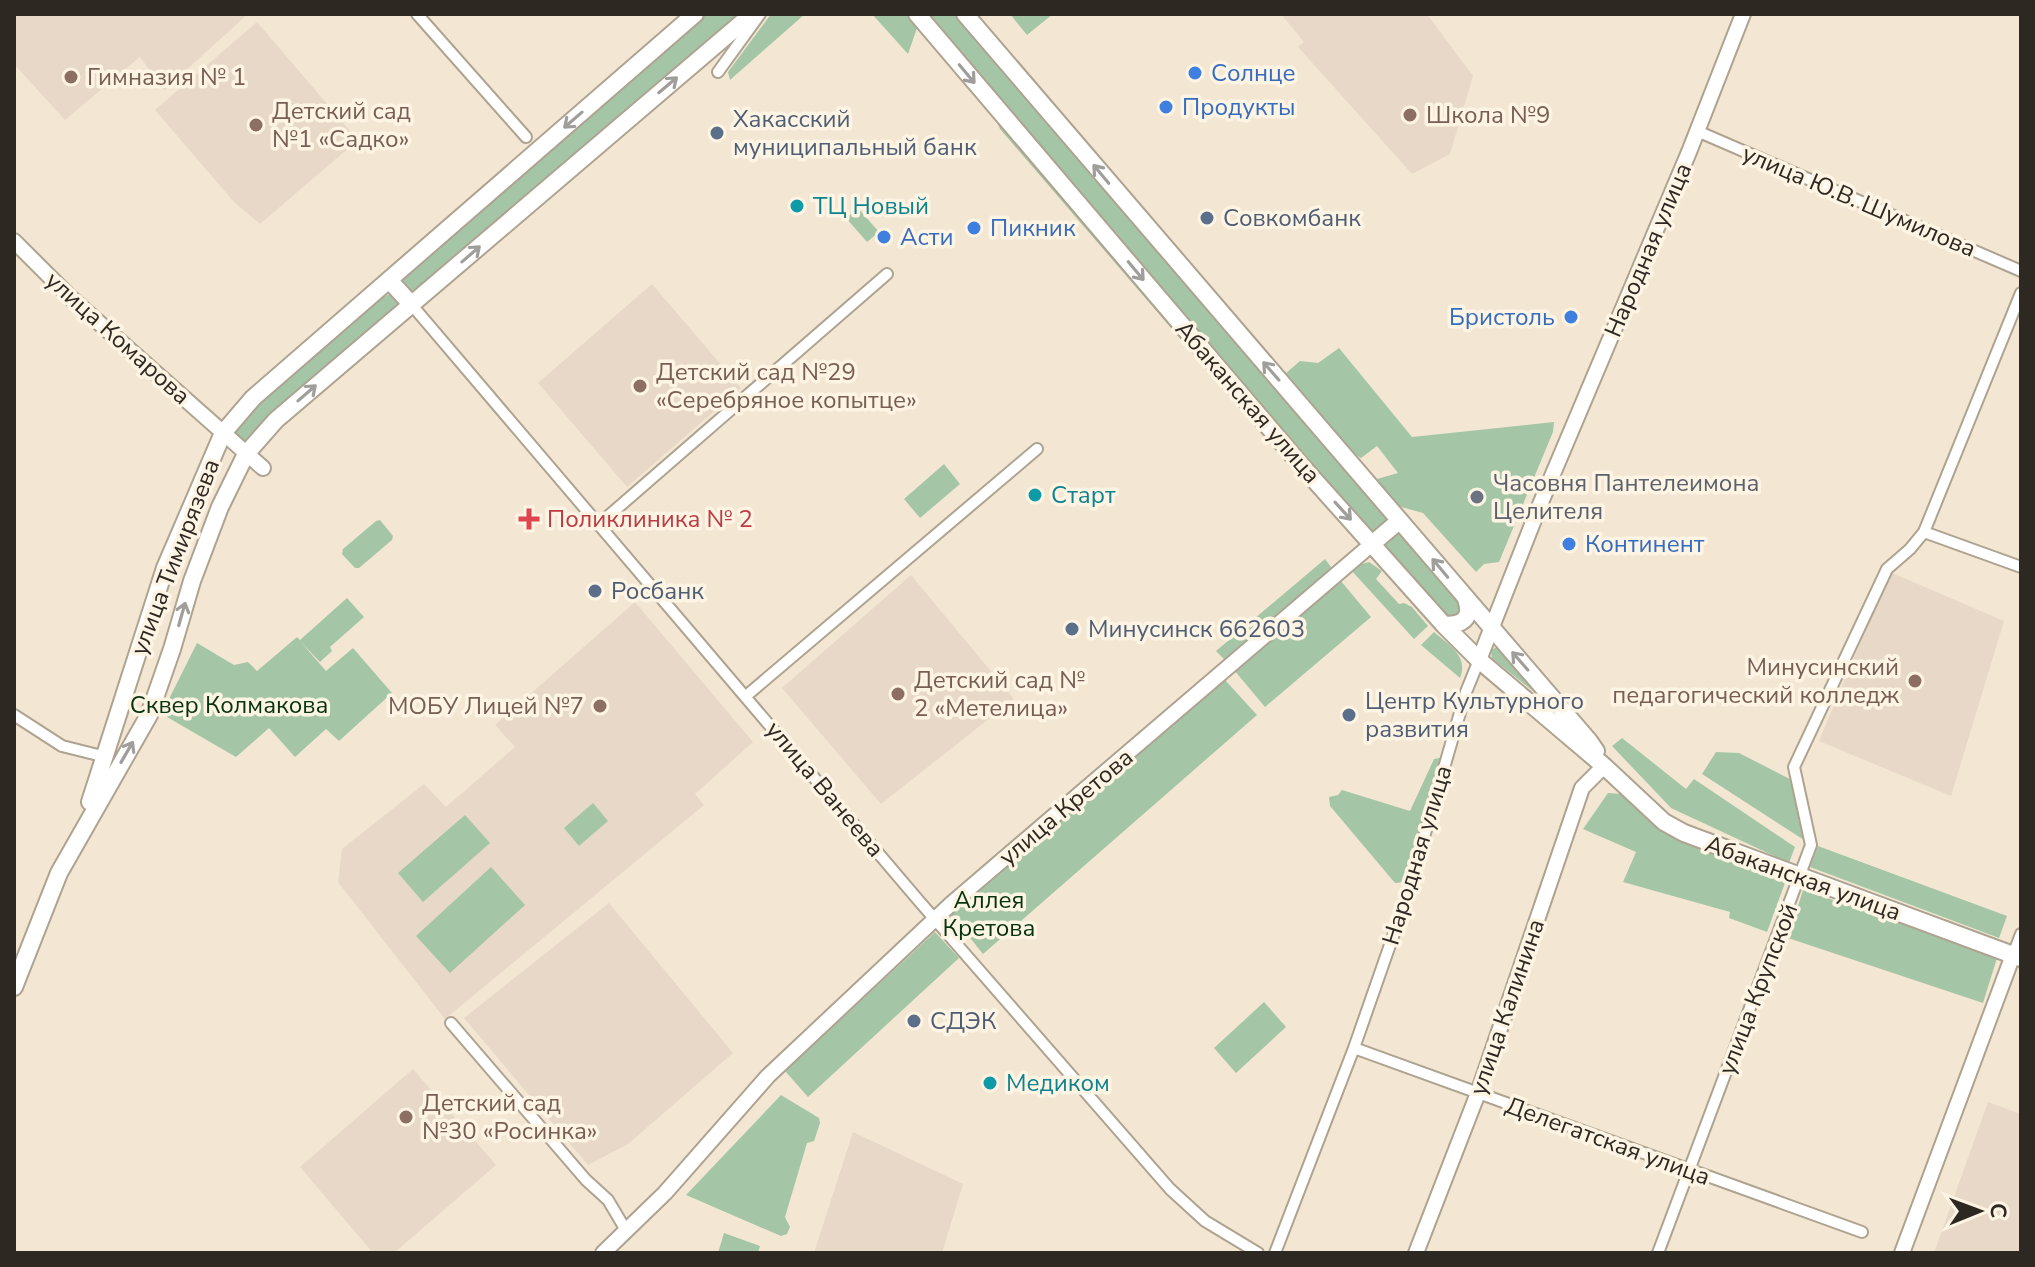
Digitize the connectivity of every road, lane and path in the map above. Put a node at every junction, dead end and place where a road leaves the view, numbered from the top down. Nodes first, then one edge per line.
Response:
1 (417, 14) edge
2 (695, 14) edge
3 (752, 14) edge
4 (760, 14) edge
5 (917, 14) edge
6 (965, 14) edge
7 (1743, 14) edge
8 (718, 72) dead end
9 (1697, 131) junction
10 (526, 137) dead end
11 (14, 241) edge
12 (2021, 271) edge
13 (887, 274) dead end
14 (390, 281) junction
15 (2021, 293) edge
16 (411, 304) junction
17 (223, 433) junction
18 (1037, 449) dead end
19 (246, 454) junction
20 (263, 468) dead end
21 (1399, 521) junction
22 (598, 525) junction
23 (1924, 532) junction
24 (1372, 544) junction
25 (2021, 567) edge
26 (1466, 599) junction
27 (1444, 625) junction
28 (1491, 627) junction
29 (137, 656) junction
30 (1479, 660) junction
31 (166, 666) junction
32 (746, 696) junction
33 (14, 715) edge
34 (106, 757) junction
35 (1604, 766) junction
36 (78, 838) junction
37 (1799, 877) junction
38 (936, 920) junction
39 (2021, 934) edge
40 (2017, 957) edge
41 (14, 987) edge
42 (451, 1023) dead end
43 (1354, 1048) junction
44 (1478, 1093) junction
45 (1689, 1171) junction
46 (627, 1232) junction
47 (1862, 1232) dead end
48 (603, 1253) edge
49 (1258, 1253) edge
50 (1275, 1253) edge
51 (1416, 1253) edge
52 (1658, 1253) edge
53 (1902, 1253) edge

1 - 10 street
2 -> 14 main road, улица Тимирязева
16 -> 3 main road, улица Тимирязева
4 - 8 street
5 -> 24 main road, Абаканская улица
21 -> 6 main road, Абаканская улица
7 - 9 street, Народная улица
9 - 12 street, улица Ю.В. Шумилова
9 - 28 street, Народная улица
11 - 17 street, улица Комарова
13 - 22 street
14 - 16 main road
14 - 17 main road, улица Тимирязева
15 - 23 street, улица Крупской
19 -> 16 main road, улица Тимирязева
16 - 22 street, улица Ванеева
17 - 19 street, улица Комарова
17 - 29 main road, улица Тимирязева
18 - 32 street
19 - 20 street, улица Комарова
31 -> 19 main road, улица Тимирязева
21 - 24 main road
26 -> 21 main road, Абаканская улица
22 - 32 street, улица Ванеева
23 - 25 street
23 - 37 street, улица Крупской
24 - 27 main road, Абаканская улица
24 - 38 street, улица Кретова
26 - 27 main road
26 - 28 main road, Абаканская улица
27 - 30 main road, Абаканская улица
28 - 30 street, Народная улица
35 -> 28 main road, Абаканская улица
29 - 31 main road
29 - 34 main road, улица Тимирязева
30 - 35 main road, Абаканская улица
30 - 43 street, Народная улица
36 -> 31 main road, улица Тимирязева
32 - 38 street, улица Ванеева
33 - 34 street
34 - 36 main road, улица Тимирязева
35 - 37 main road, Абаканская улица
35 - 44 street, улица Калинина
36 - 41 main road
37 - 40 main road, Абаканская улица
37 - 45 street, улица Крупской
38 - 46 street, улица Кретова
38 - 49 street, улица Ванеева
39 - 40 street
40 - 53 street
42 - 46 street
43 - 44 street, Делегатская улица
43 - 50 street, Народная улица
44 - 45 street, Делегатская улица
44 - 51 street, улица Калинина
45 - 47 street, Делегатская улица
45 - 52 street, улица Крупской
46 - 48 street, улица Кретова

